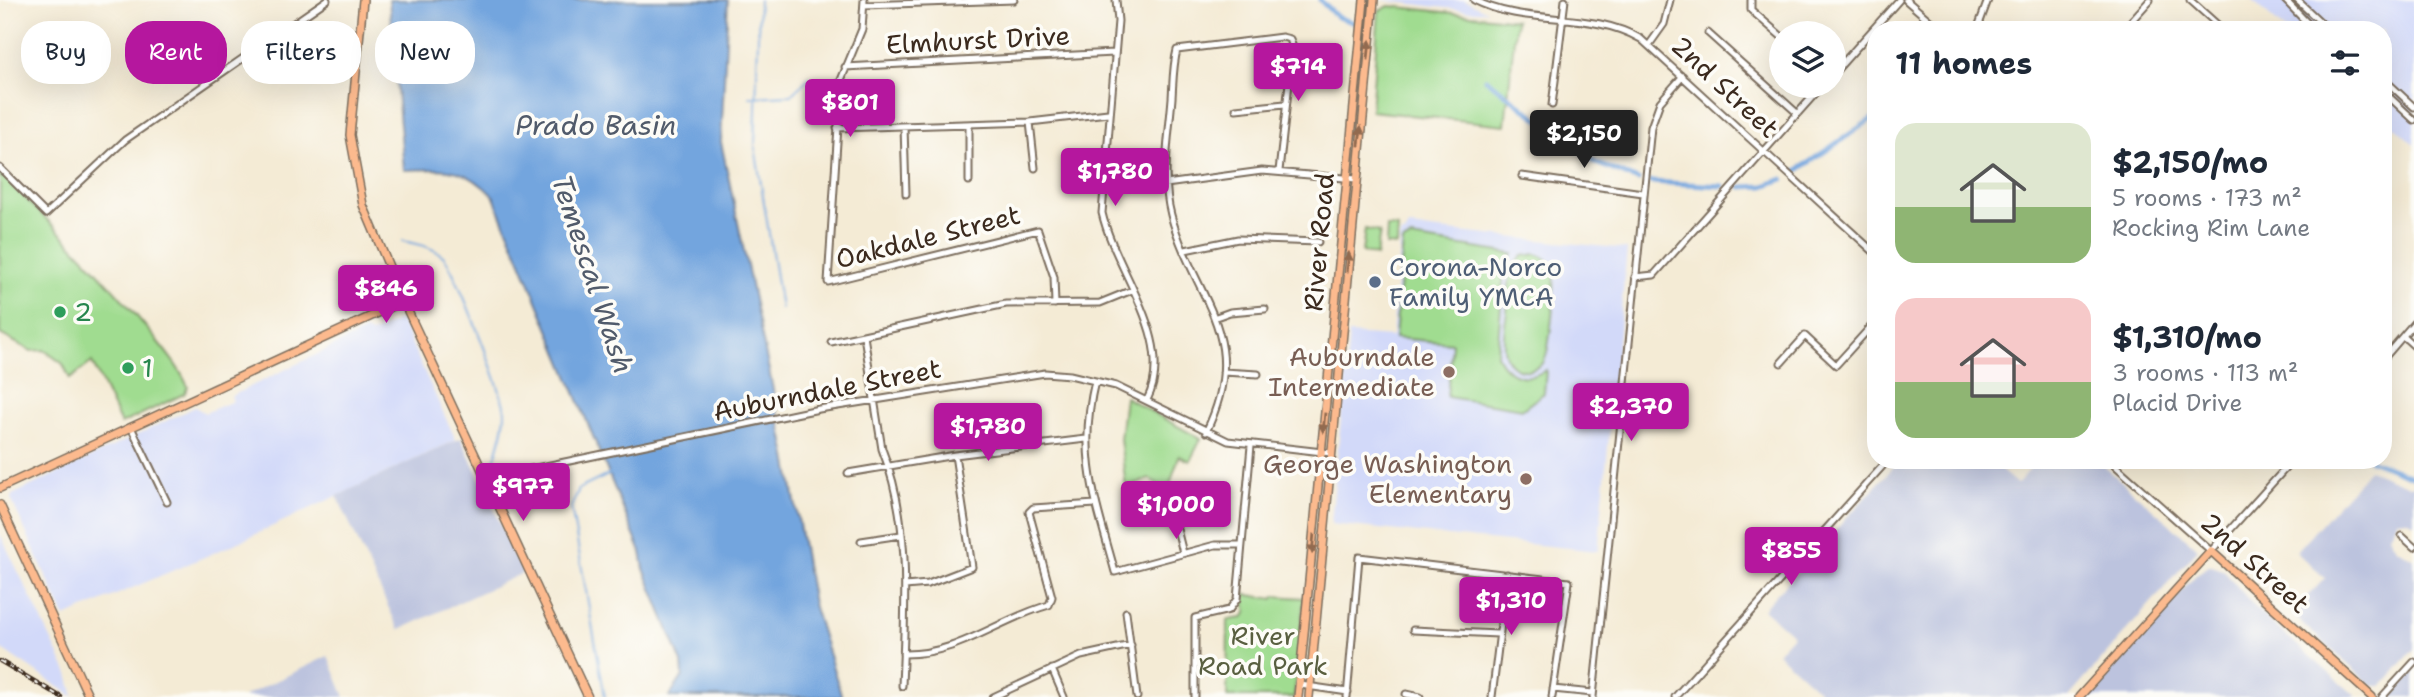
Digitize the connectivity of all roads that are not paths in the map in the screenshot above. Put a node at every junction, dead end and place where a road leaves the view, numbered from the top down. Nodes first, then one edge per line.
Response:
1 (327, 0) edge
2 (362, 0) edge
3 (1014, 0) edge
4 (1116, 0) edge
5 (1364, 0) edge
6 (1374, 0) edge
7 (1474, 0) edge
8 (1565, 0) edge
9 (1670, 0) edge
10 (1751, 0) edge
11 (1899, 0) edge
12 (1906, 0) edge
13 (1988, 0) edge
14 (2150, 0) edge
15 (2190, 0) edge
16 (2285, 0) edge
17 (2297, 0) edge
18 (864, 2) edge
19 (1563, 18) junction
20 (1880, 21) edge
21 (1930, 21) edge
22 (1981, 21) edge
23 (2131, 21) edge
24 (2213, 21) edge
25 (2305, 21) edge
26 (2319, 21) edge
27 (1769, 26) edge
28 (1708, 33) dead end
29 (1867, 36) edge
30 (1649, 45) junction
31 (1114, 53) junction
32 (1846, 60) edge
33 (845, 67) junction
34 (1683, 76) junction
35 (2392, 86) edge
36 (1811, 98) edge
37 (2392, 99) edge
38 (1285, 104) junction
39 (1552, 105) dead end
40 (2414, 107) edge
41 (1236, 109) dead end
42 (1108, 113) junction
43 (1797, 113) junction
44 (2414, 120) edge
45 (1030, 122) junction
46 (969, 125) junction
47 (904, 126) junction
48 (837, 128) junction
49 (1764, 152) junction
50 (0, 168) edge
51 (1035, 168) dead end
52 (1279, 172) junction
53 (1521, 176) dead end
54 (1346, 178) junction
55 (1356, 179) junction
56 (970, 181) dead end
57 (1166, 184) junction
58 (1643, 193) junction
59 (906, 194) dead end
60 (1318, 242) dead end
61 (1867, 243) edge
62 (1185, 250) junction
63 (1635, 277) junction
64 (1132, 290) junction
65 (404, 301) junction
66 (1055, 304) junction
67 (1265, 309) dead end
68 (1216, 317) junction
69 (2414, 323) edge
70 (1867, 331) edge
71 (2403, 335) junction
72 (864, 336) junction
73 (831, 342) dead end
74 (2414, 346) edge
75 (2392, 348) edge
76 (1781, 363) dead end
77 (1223, 372) junction
78 (1258, 374) dead end
79 (1096, 381) junction
80 (873, 399) junction
81 (1147, 400) junction
82 (131, 427) junction
83 (1206, 432) junction
84 (1086, 439) junction
85 (1251, 446) junction
86 (1321, 452) junction
87 (1331, 453) junction
88 (955, 455) junction
89 (889, 466) junction
90 (1880, 469) edge
91 (2119, 469) edge
92 (2285, 469) edge
93 (848, 473) dead end
94 (489, 482) junction
95 (0, 488) edge
96 (1168, 493) dead end
97 (167, 502) dead end
98 (1096, 503) junction
99 (0, 505) edge
100 (901, 535) junction
101 (2402, 536) dead end
102 (861, 541) dead end
103 (1242, 545) junction
104 (2414, 547) edge
105 (2211, 551) junction
106 (1183, 553) junction
107 (1507, 574) junction
108 (905, 586) junction
109 (1126, 612) dead end
110 (1413, 630) dead end
111 (1498, 634) junction
112 (1131, 645) junction
113 (903, 654) junction
114 (2414, 662) edge
115 (1052, 669) junction
116 (1300, 685) junction
117 (902, 687) dead end
118 (1310, 688) junction
119 (1553, 689) junction
120 (1348, 694) edge
121 (1406, 694) dead end
122 (1004, 695) edge
123 (1593, 695) edge
124 (89, 697) edge
125 (588, 697) edge
126 (993, 697) edge
127 (1064, 697) edge
128 (1137, 697) edge
129 (1195, 697) edge
130 (1298, 697) edge
131 (1309, 697) edge
132 (1420, 697) edge
133 (1492, 697) edge
134 (1552, 697) edge
135 (1675, 697) edge
136 (2079, 697) edge
137 (2372, 697) edge
138 (2382, 697) edge

1 - 50 street
2 - 65 main road
3 - 18 street
4 - 31 street
5 - 54 main road, River Road
55 -> 6 main road, River Road
7 - 19 street, 2nd Street
8 - 19 street
9 - 30 street
10 - 27 street
11 - 20 street
12 - 21 street
13 - 22 street
14 - 23 street
15 - 24 street
16 - 25 street
17 - 26 street
18 - 33 street
19 - 30 street, 2nd Street
19 - 39 street
28 - 43 street
29 - 32 street
30 - 34 street, 2nd Street
31 - 33 street, Elmhurst Drive
31 - 42 street
33 - 48 street
34 - 49 street, 2nd Street
34 - 58 street
35 - 40 street
36 - 43 street
37 - 44 street
38 - 41 street
38 - 52 street
38 - 57 street
42 - 45 street
42 - 64 street
43 - 49 street
45 - 46 street
45 - 51 street
46 - 47 street
46 - 56 street
47 - 48 street
47 - 59 street
48 - 66 street, Oakdale Street
49 - 61 street, 2nd Street
49 - 63 street
52 - 54 street
52 - 57 street
53 - 58 street
54 - 55 street
54 -> 86 main road, River Road
87 -> 55 main road, River Road
57 - 62 street
58 - 63 street
60 - 62 street
62 - 68 street
63 - 123 street
64 - 66 street
64 - 81 street
65 - 82 main road
65 - 94 main road
66 - 72 street
67 - 68 street
68 - 77 street
69 - 71 street
70 - 76 street
71 - 74 street
71 - 75 street
72 - 73 street
72 - 80 street
77 - 78 street
77 - 83 street
79 - 80 street, Auburndale Street
79 - 81 street, Auburndale Street
79 - 84 street
80 - 89 street
80 - 94 street, Auburndale Street
81 - 83 street, Auburndale Street
82 - 95 main road
82 - 97 street
83 - 85 street, Auburndale Street
84 - 88 street
84 - 98 street
85 - 86 street, Auburndale Street
85 - 103 street
86 - 87 street, Auburndale Street
86 -> 116 main road, River Road
87 - 118 main road, River Road
88 - 89 street
88 - 108 street
89 - 93 street
89 - 100 street
90 - 135 street
91 - 105 street, 2nd Street
92 - 105 street
94 - 125 main road
96 - 106 street
98 - 106 street
98 - 113 street
99 - 124 main road
100 - 102 street
100 - 108 street
101 - 104 street
103 - 106 street
103 - 129 street
105 - 136 main road
105 - 137 main road, 2nd Street
107 - 111 street
107 - 119 street
107 - 120 street
108 - 113 street
109 - 112 street
110 - 111 street
111 - 133 street
112 - 115 street
112 - 128 street
113 - 117 street
114 - 138 street
115 - 122 street
115 - 127 street
116 - 118 street
116 - 130 main road, River Road
118 - 120 street
118 - 131 main road, River Road
119 - 123 street
119 - 134 street
121 - 132 street
122 - 126 street

